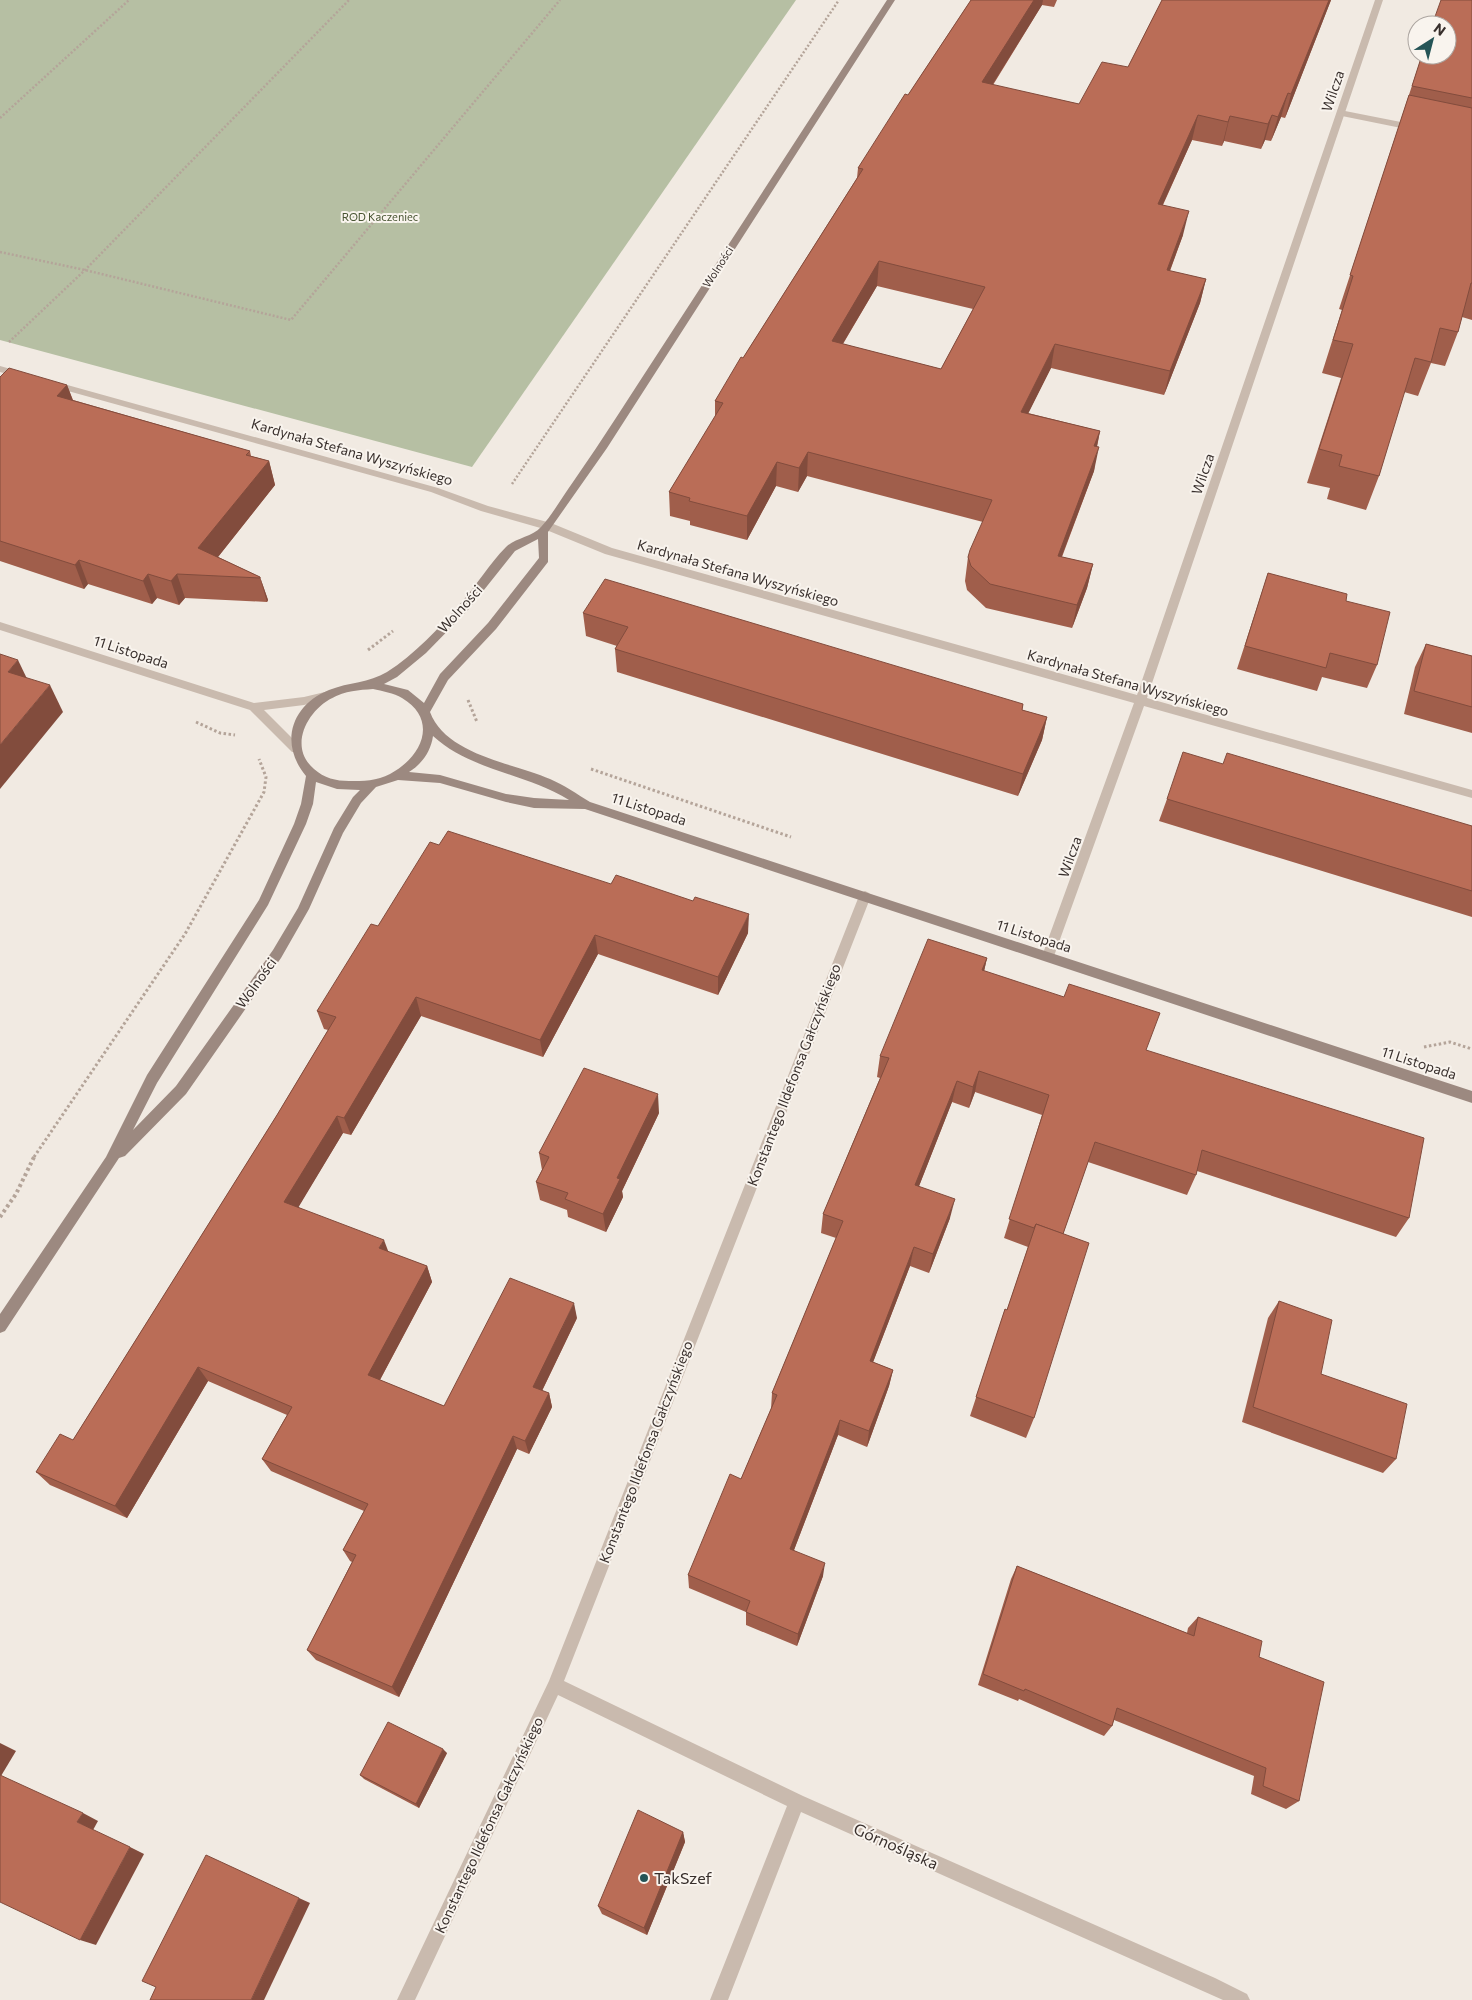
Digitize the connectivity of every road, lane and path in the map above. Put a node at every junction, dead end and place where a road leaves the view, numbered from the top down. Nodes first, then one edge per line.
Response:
1 (129, 0) edge
2 (349, 0) edge
3 (560, 0) edge
4 (839, 0) edge
5 (891, 0) edge
6 (1379, 0) edge
7 (1340, 114) junction
8 (0, 118) edge
9 (1425, 130) edge
10 (0, 252) edge
11 (85, 270) junction
12 (7, 344) dead end
13 (0, 369) edge
14 (28, 377) edge
15 (47, 382) edge
16 (494, 511) junction
17 (545, 529) junction
18 (0, 626) edge
19 (394, 630) dead end
20 (363, 653) dead end
21 (373, 685) junction
22 (330, 694) junction
23 (1140, 702) junction
24 (252, 707) junction
25 (425, 711) junction
26 (430, 726) junction
27 (239, 738) dead end
28 (296, 749) junction
29 (257, 757) dead end
30 (312, 774) junction
31 (397, 776) junction
32 (372, 785) junction
33 (1472, 794) edge
34 (586, 805) junction
35 (865, 896) junction
36 (1048, 956) junction
37 (1472, 1097) edge
38 (111, 1161) junction
39 (0, 1217) edge
40 (0, 1326) edge
41 (554, 1685) junction
42 (797, 1802) junction
43 (406, 2000) edge
44 (719, 2000) edge
45 (1241, 2000) edge

1 - 8 path
2 - 11 path
3 - 11 path
4 - 16 path
5 - 17 street, Wolności
6 - 7 street, Wilcza
7 - 9 street
7 - 23 street, Wilcza
10 - 11 path
11 - 12 path
13 - 14 street
15 - 16 street, Kardynała Stefana Wyszyńskiego
16 - 17 street, Kardynała Stefana Wyszyńskiego
17 - 21 street, Wolności
17 - 23 street, Kardynała Stefana Wyszyńskiego
17 - 25 street
18 - 24 street, 11 Listopada
19 - 20 path
21 - 22 street
21 - 25 street
22 - 24 street, 11 Listopada
22 - 28 street
23 - 33 street, Kardynała Stefana Wyszyńskiego
23 - 36 street, Wilcza
24 - 27 path
24 - 28 street, 11 Listopada
25 - 26 street
26 - 31 street
26 - 34 street, 11 Listopada
28 - 30 street
29 - 39 path
30 - 32 street
30 - 38 street, Wolności
31 - 32 street
31 - 34 street, 11 Listopada
32 - 38 street, Wolności
34 - 35 street, 11 Listopada
35 - 36 street, 11 Listopada
35 - 41 street, Konstantego Ildefonsa Gałczyńskiego
36 - 37 street, 11 Listopada
38 - 40 street, Wolności
41 - 42 street, Górnośląska
41 - 43 street, Konstantego Ildefonsa Gałczyńskiego
42 - 44 street
42 - 45 street, Górnośląska

